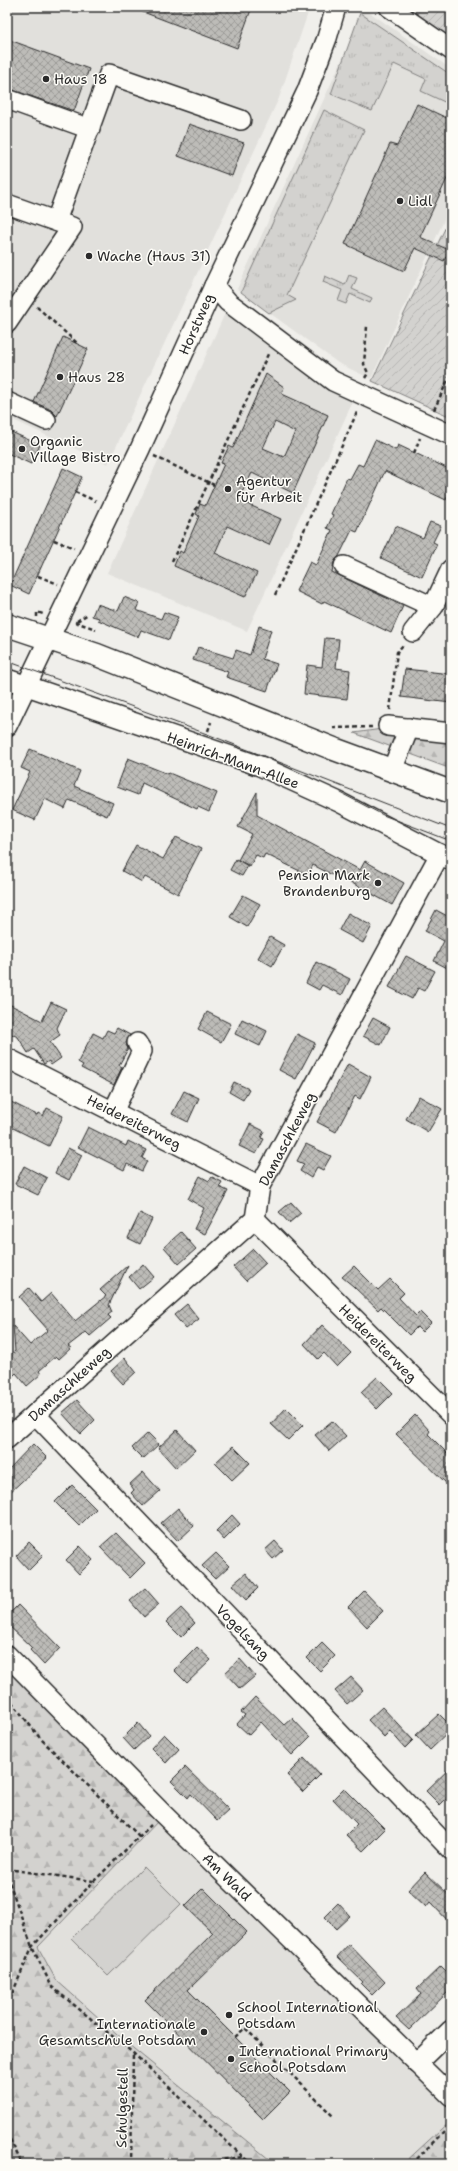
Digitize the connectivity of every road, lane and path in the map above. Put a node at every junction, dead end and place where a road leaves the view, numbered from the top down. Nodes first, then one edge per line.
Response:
1 (336, 7) edge
2 (389, 7) edge
3 (451, 50) edge
4 (7, 99) edge
5 (241, 120) dead end
6 (90, 129) junction
7 (7, 204) edge
8 (56, 221) junction
9 (214, 286) junction
10 (25, 296) junction
11 (7, 323) edge
12 (367, 326) dead end
13 (276, 337) junction
14 (77, 343) dead end
15 (359, 399) junction
16 (7, 402) edge
17 (46, 420) dead end
18 (451, 435) edge
19 (154, 456) dead end
20 (208, 482) junction
21 (214, 485) dead end
22 (76, 492) dead end
23 (96, 501) dead end
24 (54, 540) dead end
25 (75, 549) dead end
26 (172, 561) dead end
27 (344, 566) dead end
28 (451, 569) edge
29 (38, 576) dead end
30 (59, 584) dead end
31 (275, 595) dead end
32 (434, 607) junction
33 (7, 625) edge
34 (413, 632) joint
35 (48, 638) junction
36 (7, 679) edge
37 (26, 686) junction
38 (7, 726) edge
39 (388, 726) junction
40 (327, 728) dead end
41 (410, 728) junction
42 (451, 733) edge
43 (392, 770) junction
44 (451, 792) edge
45 (445, 857) edge
46 (137, 1043) dead end
47 (7, 1058) edge
48 (113, 1112) junction
49 (260, 1186) junction
50 (255, 1219) junction
51 (35, 1414) junction
52 (451, 1415) edge
53 (7, 1439) edge
54 (7, 1655) edge
55 (7, 1696) edge
56 (163, 1814) junction
57 (140, 1836) junction
58 (451, 1850) edge
59 (7, 1869) edge
60 (7, 1876) edge
61 (94, 1881) junction
62 (32, 1947) junction
63 (7, 2006) edge
64 (451, 2030) edge
65 (236, 2037) dead end
66 (133, 2053) junction
67 (417, 2063) junction
68 (451, 2096) edge
69 (334, 2117) dead end
70 (451, 2124) edge
71 (7, 2133) edge
72 (243, 2157) junction
73 (22, 2164) edge
74 (130, 2164) edge
75 (189, 2164) edge
76 (252, 2164) edge
77 (412, 2164) edge

1 - 9 street, Horstweg
2 - 3 street
4 - 6 street
5 - 6 street
6 - 8 street
7 - 8 street
8 - 10 street
9 - 13 street
9 - 35 street, Horstweg
10 - 11 street
10 - 14 path
12 - 15 path
13 - 15 street
13 - 20 path
15 - 18 street
15 - 31 path
16 - 17 street
19 - 20 path
20 - 21 path
20 - 26 path
22 - 23 path
24 - 25 path
27 - 32 street
28 - 32 street
29 - 30 path
32 - 34 street
33 - 35 main road
34 - 39 path
35 - 37 street, Horstweg
35 - 43 main road
36 - 37 street, Heinrich-Mann-Allee
37 - 38 street, Horstweg
37 - 45 street, Heinrich-Mann-Allee
39 - 40 path
39 - 41 street
41 - 42 street
41 - 43 street
43 - 44 main road
45 - 49 street, Damaschkeweg
46 - 48 street
47 - 48 street, Heidereiterweg
48 - 49 street, Heidereiterweg
49 - 50 street, Damaschkeweg
50 - 51 street, Damaschkeweg
50 - 52 street, Heidereiterweg
51 - 53 street, Damaschkeweg
51 - 58 street, Vogelsang
54 - 56 street, Am Wald
55 - 57 path
56 - 57 path
56 - 67 street, Am Wald
57 - 61 path
59 - 61 path
60 - 62 path
61 - 62 path
62 - 63 path
62 - 66 path
64 - 67 street
65 - 69 path
66 - 72 path
66 - 74 path, Schulgestell
67 - 68 street, Am Wald
70 - 77 path
71 - 73 path
72 - 75 path
72 - 76 path

